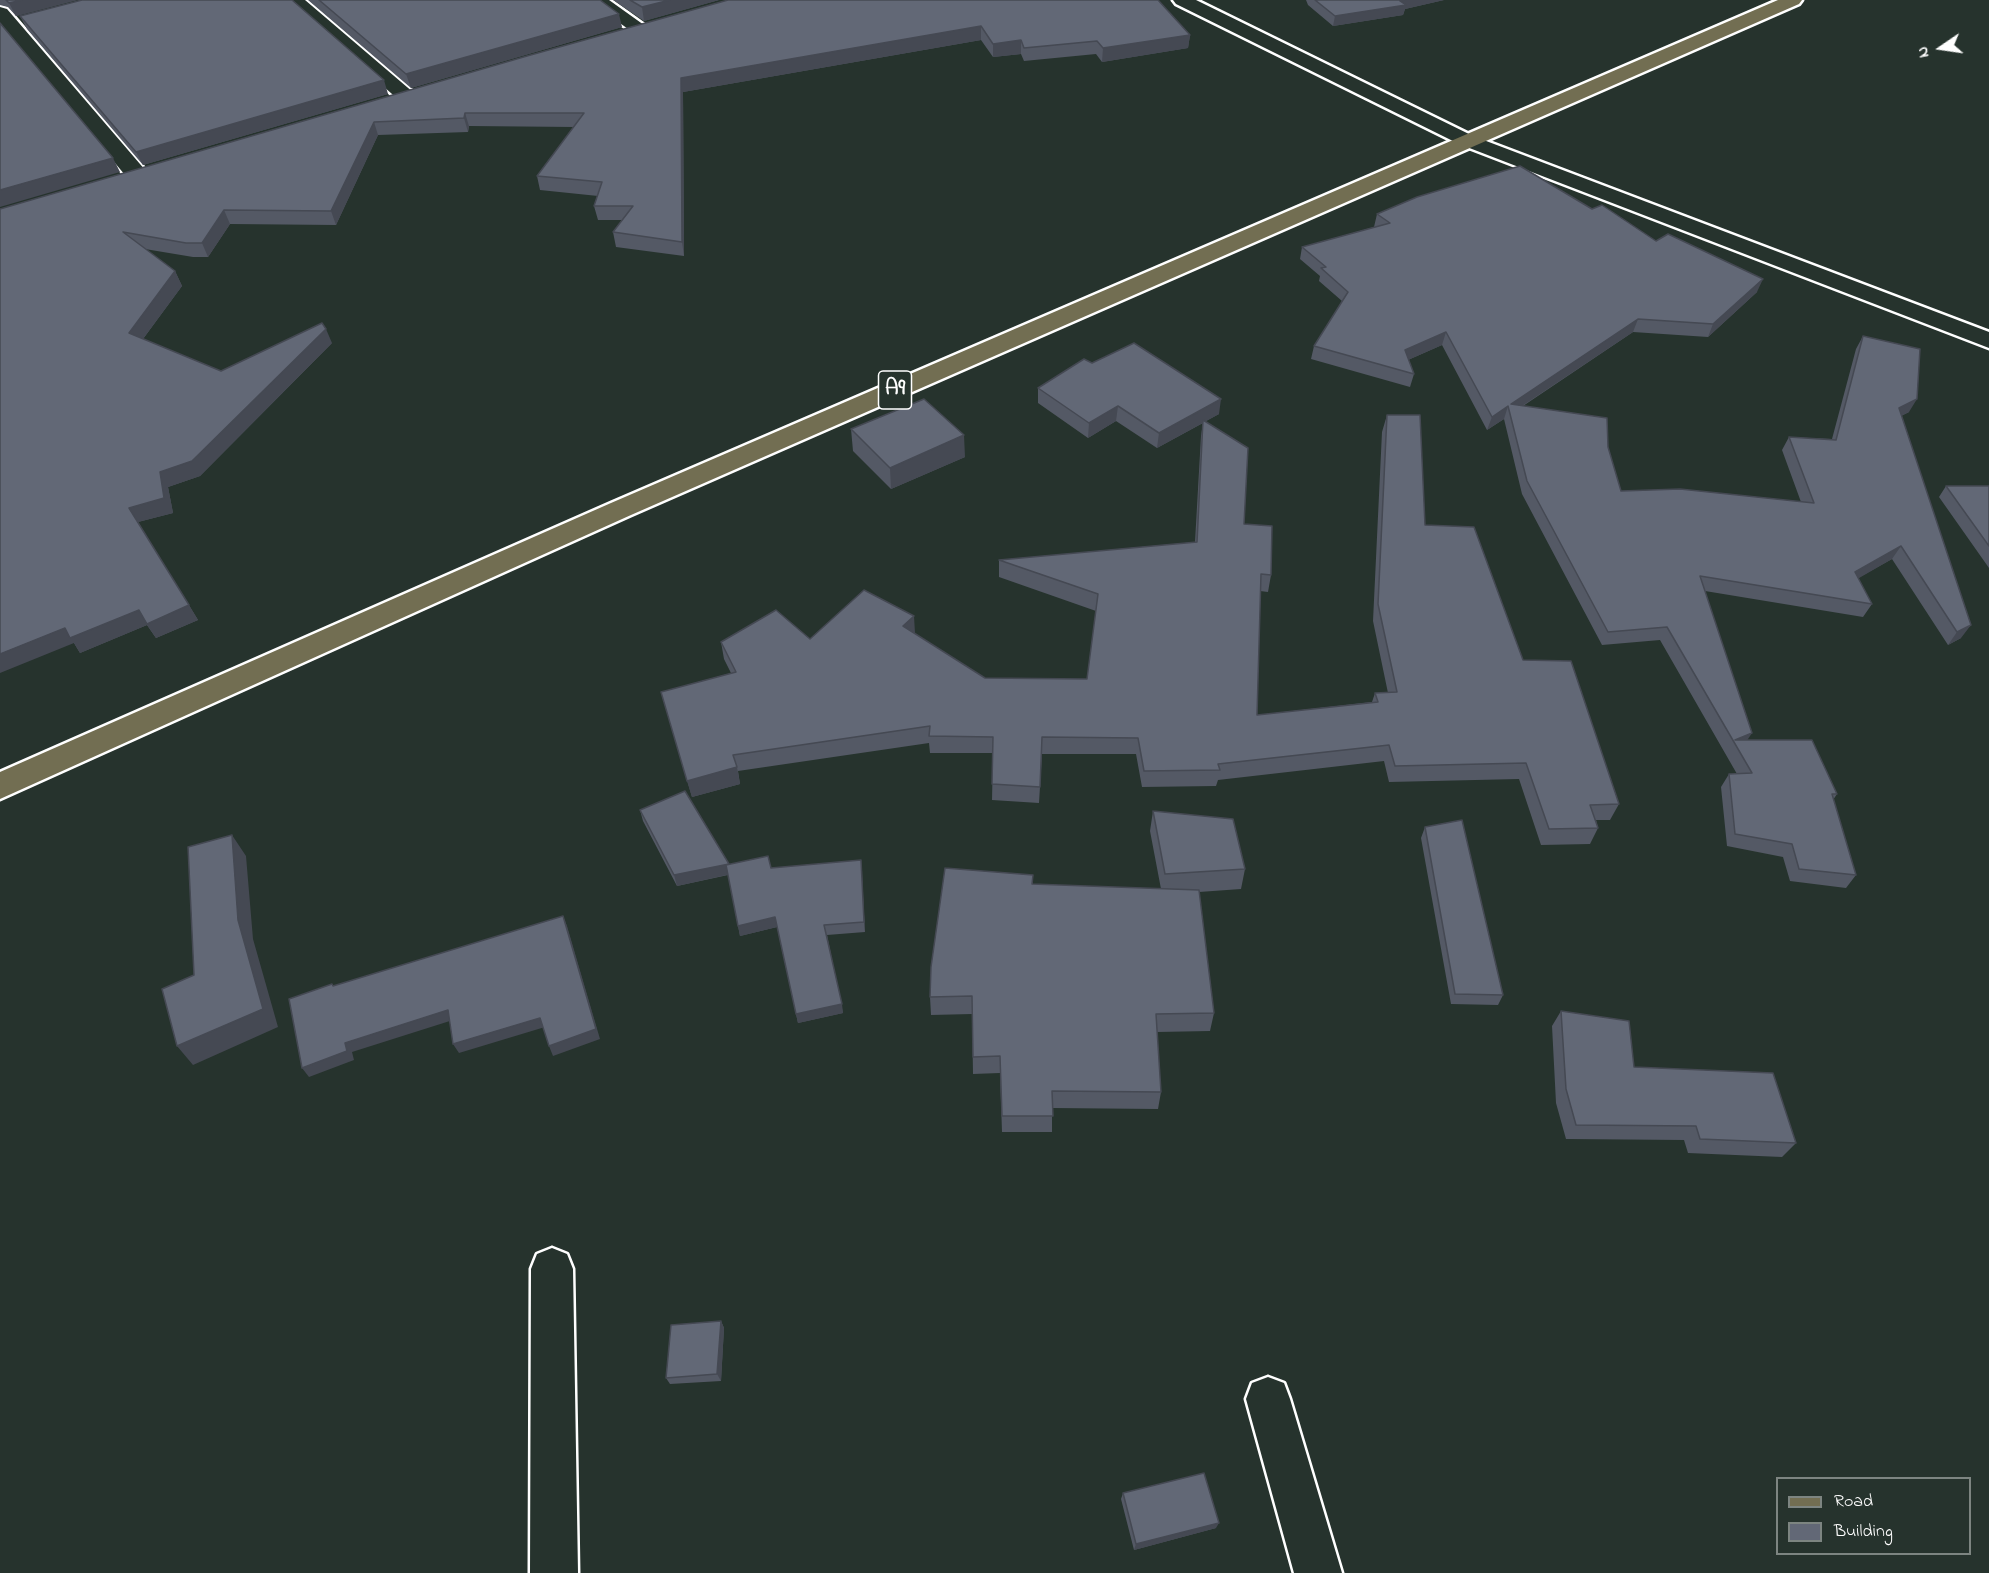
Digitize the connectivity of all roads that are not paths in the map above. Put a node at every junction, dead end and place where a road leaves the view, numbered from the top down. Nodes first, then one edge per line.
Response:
1 (294, 0) edge
2 (597, 0) edge
3 (1182, 0) edge
4 (1793, 0) edge
5 (32, 20) edge
6 (3, 22) edge
7 (663, 24) edge
8 (642, 30) junction
9 (620, 36) edge
10 (428, 91) edge
11 (407, 97) junction
12 (385, 103) edge
13 (1466, 140) junction
14 (161, 169) edge
15 (138, 176) junction
16 (117, 182) edge
17 (1989, 341) edge
18 (0, 786) edge
19 (552, 1269) dead end
20 (1268, 1399) dead end
21 (554, 1573) edge
22 (1318, 1573) edge

1 - 11 street
2 - 8 street
3 - 13 street
4 - 13 main road, A9
5 - 6 street
6 - 15 street
7 - 8 street
8 - 9 street
10 - 11 street
11 - 12 street
13 - 17 street
13 - 18 main road, A9
14 - 15 street
15 - 16 street
19 - 21 street
20 - 22 street

